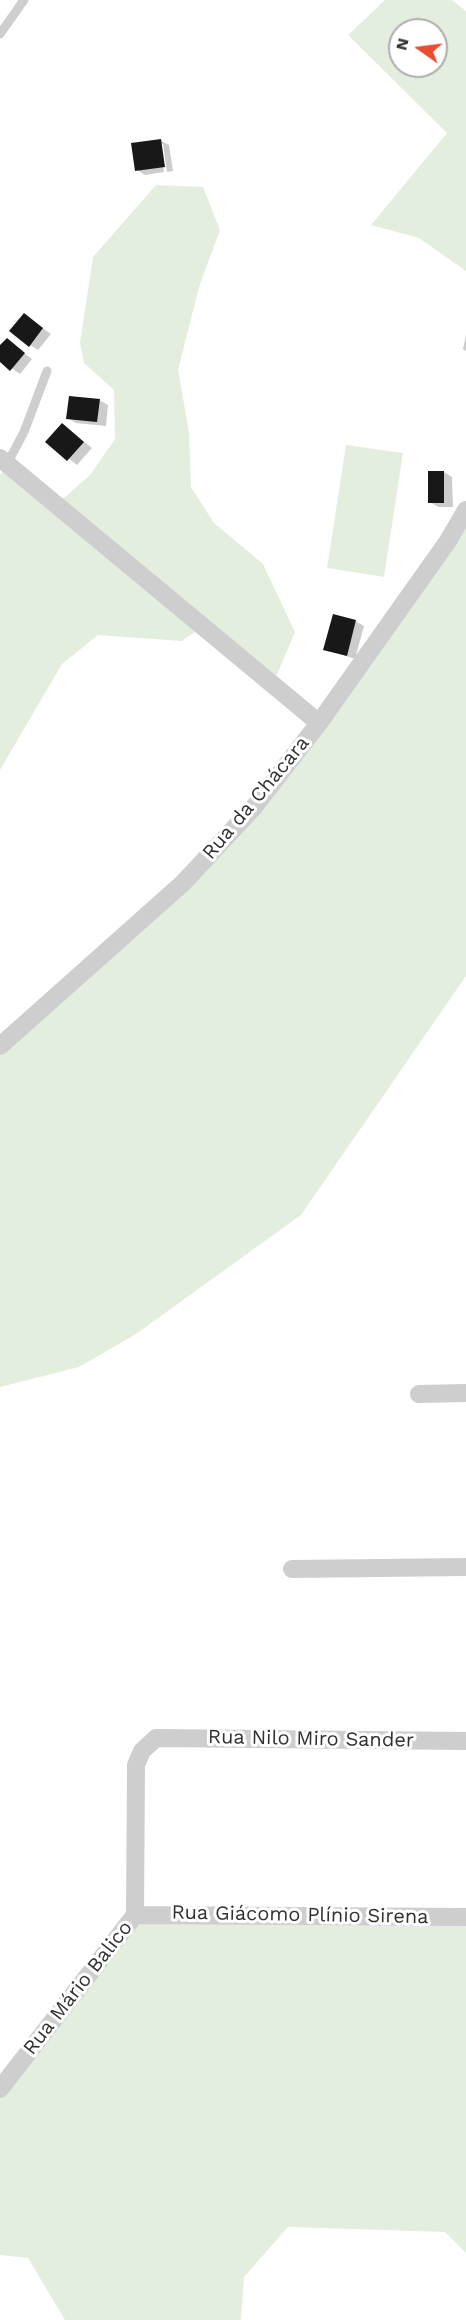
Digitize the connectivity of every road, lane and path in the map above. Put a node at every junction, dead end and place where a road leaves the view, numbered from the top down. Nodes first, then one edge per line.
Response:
1 (24, 0) edge
2 (0, 34) edge
3 (47, 371) dead end
4 (4, 461) edge
5 (466, 510) edge
6 (320, 723) junction
7 (0, 1046) edge
8 (466, 1393) edge
9 (419, 1394) dead end
10 (466, 1567) edge
11 (292, 1569) dead end
12 (466, 1741) edge
13 (135, 1915) junction
14 (466, 1917) edge
15 (0, 2089) edge

1 - 2 lane
3 - 4 lane
4 - 6 street
5 - 6 street, Rua da Chácara
6 - 7 street, Rua da Chácara
8 - 9 street
10 - 11 street
12 - 13 street, Rua Nilo Miro Sander
13 - 14 street, Rua Giácomo Plínio Sirena
13 - 15 street, Rua Mário Balico

